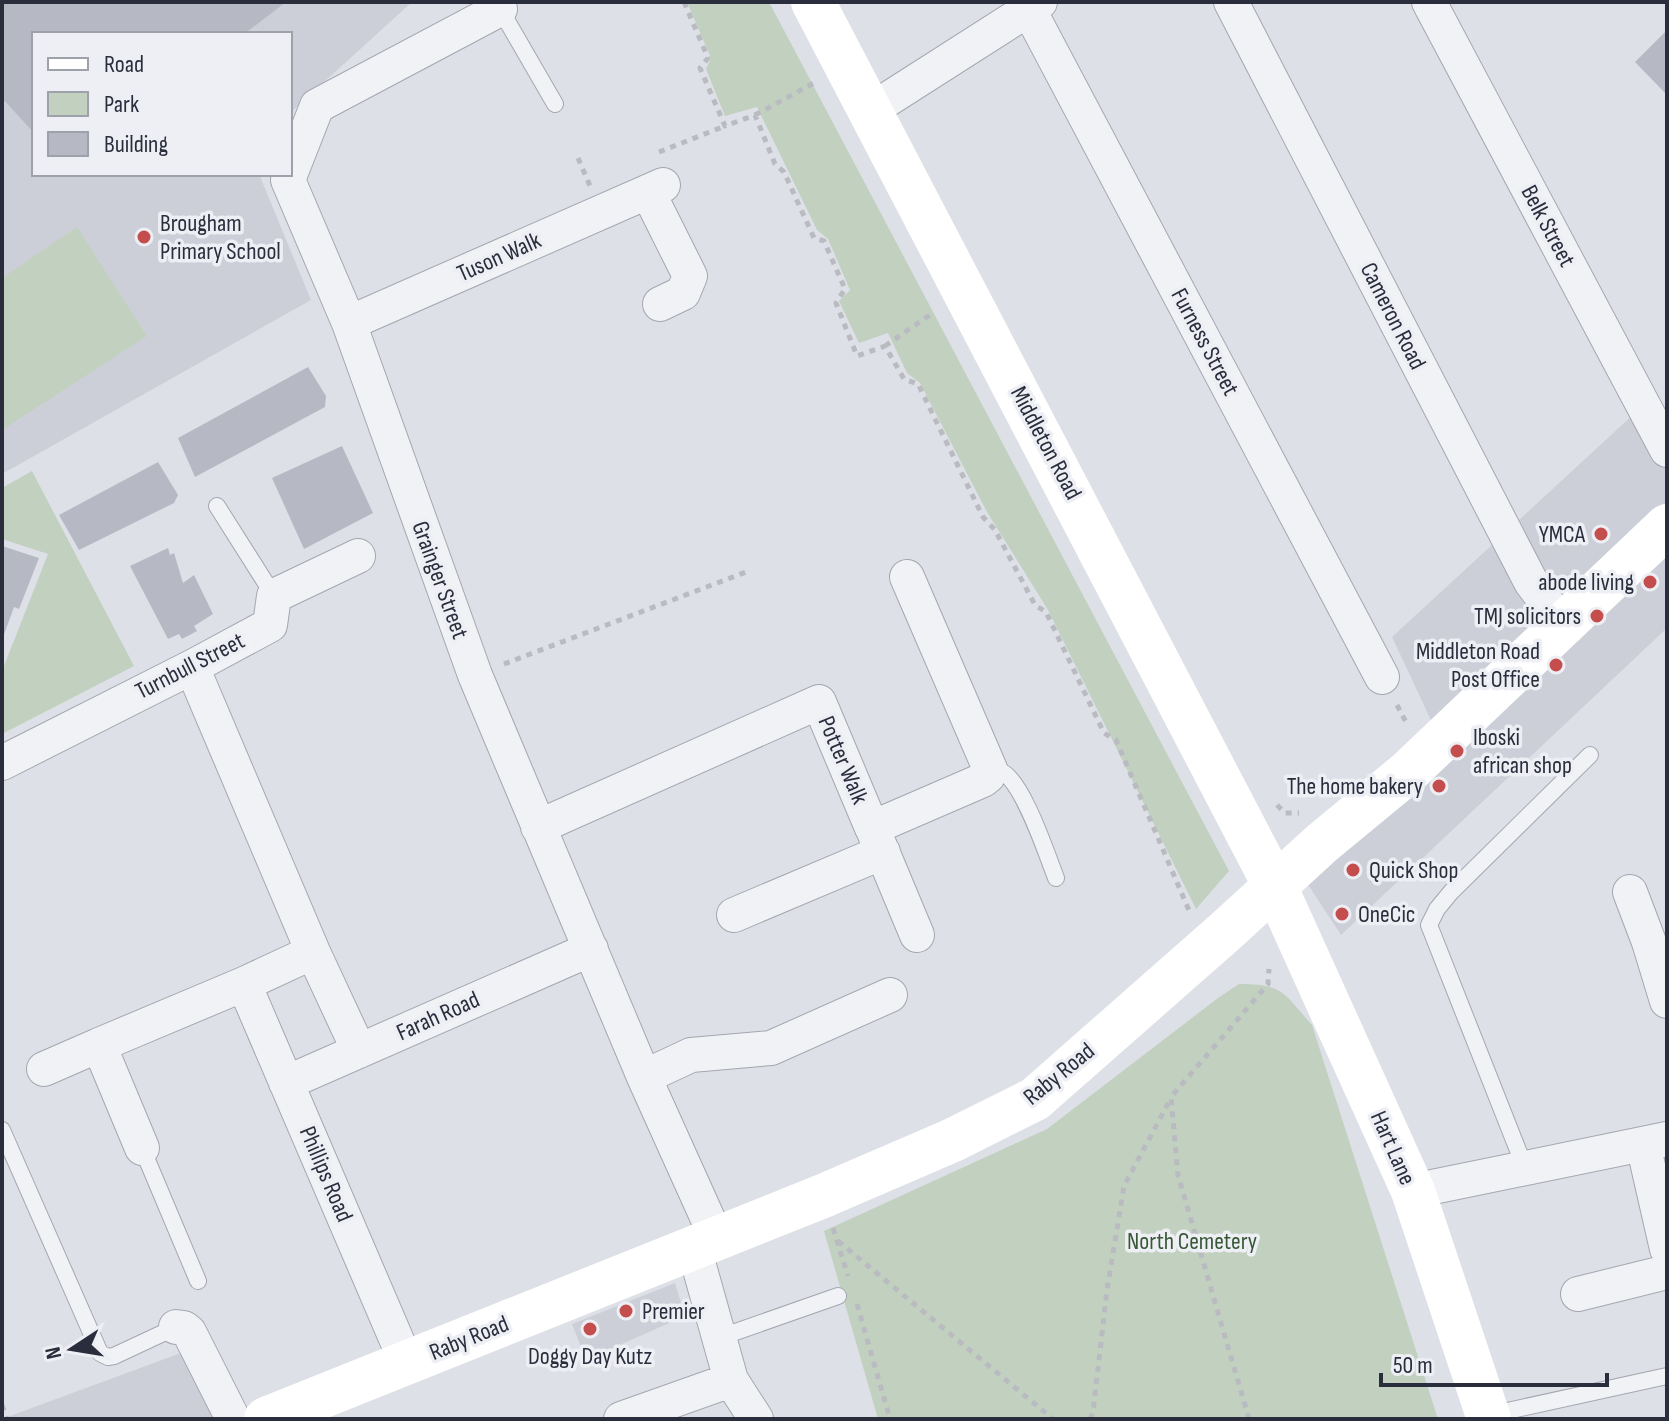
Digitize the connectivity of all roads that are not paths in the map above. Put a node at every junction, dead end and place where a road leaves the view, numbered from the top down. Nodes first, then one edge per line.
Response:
1 (813, 2) edge
2 (1231, 2) edge
3 (1429, 2) edge
4 (1034, 5) edge
5 (500, 9) joint
6 (555, 104) dead end
7 (871, 110) junction
8 (292, 170) edge
9 (290, 176) edge
10 (660, 304) dead end
11 (349, 323) junction
12 (1667, 450) edge
13 (217, 506) dead end
14 (1667, 526) edge
15 (358, 556) dead end
16 (907, 577) dead end
17 (274, 596) junction
18 (1564, 626) junction
19 (192, 667) junction
20 (1382, 677) dead end
21 (1590, 755) dead end
22 (2, 763) edge
23 (990, 769) junction
24 (538, 827) junction
25 (878, 840) junction
26 (1056, 878) dead end
27 (1275, 886) junction
28 (1630, 892) dead end
29 (734, 915) dead end
30 (917, 935) dead end
31 (1658, 940) edge
32 (591, 949) junction
33 (313, 952) junction
34 (244, 984) junction
35 (890, 995) dead end
36 (1667, 1001) edge
37 (99, 1045) junction
38 (359, 1051) junction
39 (44, 1069) dead end
40 (644, 1077) junction
41 (286, 1083) junction
42 (2, 1130) edge
43 (1655, 1142) edge
44 (142, 1148) joint
45 (1525, 1168) junction
46 (1413, 1191) junction
47 (705, 1243) junction
48 (1667, 1249) edge
49 (1667, 1272) edge
50 (198, 1281) dead end
51 (1578, 1294) dead end
52 (847, 1297) road end
53 (176, 1327) joint
54 (721, 1337) junction
55 (407, 1364) junction
56 (1667, 1376) edge
57 (731, 1380) junction
58 (1488, 1417) edge
59 (233, 1419) edge
60 (266, 1419) edge
61 (621, 1419) edge
62 (756, 1419) edge

1 - 7 street, Middleton Road
2 - 18 street, Cameron Road
3 - 12 street, Belk Street
4 - 7 street
4 - 20 street, Furness Street
5 - 6 lane
5 - 8 street, Grainger Street
7 - 27 street, Middleton Road
9 - 11 street, Grainger Street
10 - 11 street, Tuson Walk
11 - 24 street, Grainger Street
13 - 17 lane
14 - 18 street, Raby Road
15 - 17 street
16 - 23 street
17 - 19 street, Turnbull Street
18 - 27 street, Raby Road
19 - 22 street, Turnbull Street
19 - 33 street
21 - 45 lane
23 - 25 street, Potter Walk
23 - 26 lane
24 - 25 street, Potter Walk
24 - 32 street, Grainger Street
25 - 29 street
25 - 30 street
27 - 46 street, Hart Lane
27 - 47 street, Raby Road
28 - 31 street
31 - 36 street
32 - 38 street, Farah Road
32 - 40 street, Grainger Street
33 - 34 street
33 - 38 street
34 - 37 street
34 - 41 street, Phillips Road
35 - 40 street
37 - 39 street
37 - 44 street
38 - 41 street, Farah Road
40 - 47 street, Grainger Street
41 - 55 street, Phillips Road
42 - 53 lane
43 - 45 street
43 - 48 street
44 - 50 lane
45 - 46 street
46 - 58 street, Hart Lane
47 - 54 street, Grainger Street
47 - 55 street, Raby Road
49 - 51 street
52 - 54 lane
53 - 59 street
54 - 57 street, Grainger Street
55 - 60 street, Raby Road
56 - 58 lane
57 - 61 street
57 - 62 street, Grainger Street

